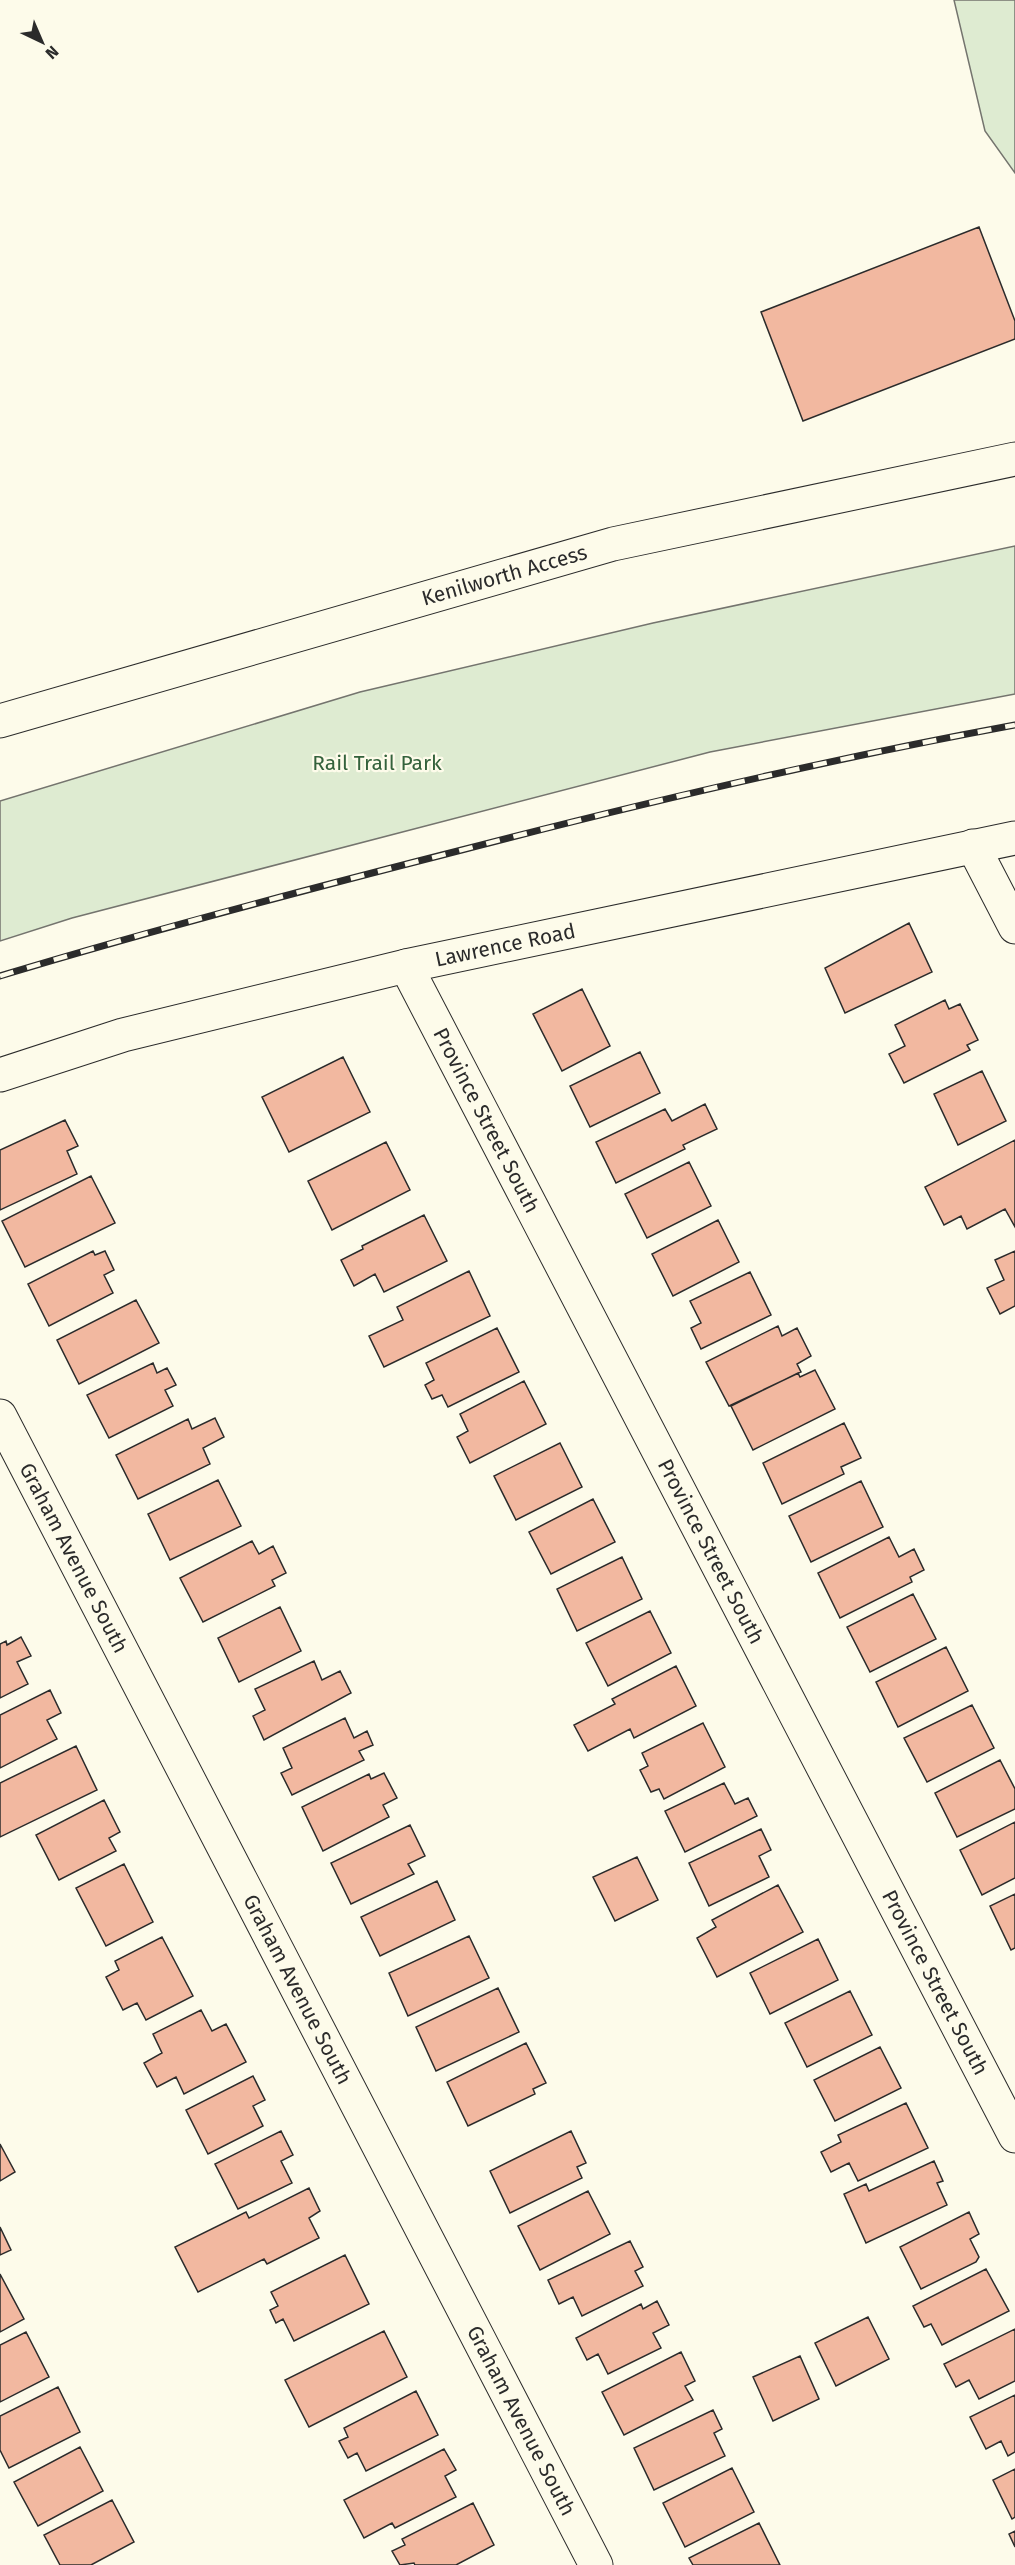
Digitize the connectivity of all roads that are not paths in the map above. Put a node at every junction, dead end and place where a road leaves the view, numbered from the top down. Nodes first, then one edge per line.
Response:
1 (1015, 459) edge
2 (0, 721) edge
3 (1015, 838) edge
4 (973, 846) junction
5 (1015, 927) edge
6 (406, 966) junction
7 (0, 1075) edge
8 (0, 1416) edge
9 (1015, 2136) edge
10 (596, 2565) edge

1 - 2 street, Kenilworth Access
3 - 4 street, Lawrence Road
4 - 5 street
4 - 6 street, Lawrence Road
6 - 7 street, Lawrence Road
6 - 9 street, Province Street South
8 - 10 street, Graham Avenue South

